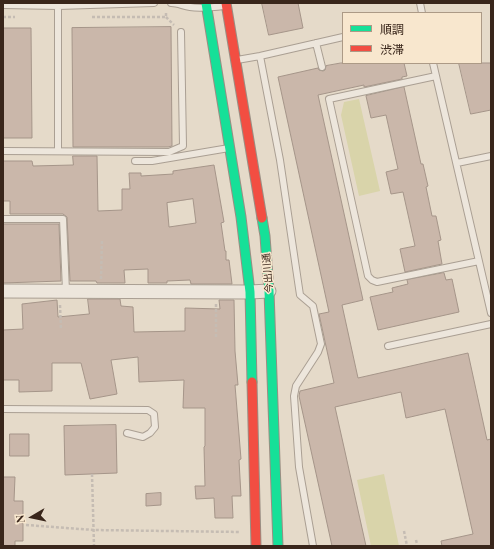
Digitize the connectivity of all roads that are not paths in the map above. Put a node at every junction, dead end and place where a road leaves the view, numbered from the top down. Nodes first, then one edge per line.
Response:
1 (154, 3) edge
2 (171, 3) edge
3 (3, 5) edge
4 (226, 5) edge
5 (58, 6) junction
6 (206, 6) edge
7 (181, 32) dead end
8 (342, 37) edge
9 (316, 43) junction
10 (260, 56) junction
11 (235, 60) junction
12 (433, 64) edge
13 (322, 67) dead end
14 (436, 76) junction
15 (230, 148) junction
16 (58, 150) junction
17 (3, 151) edge
18 (491, 156) edge
19 (135, 161) dead end
20 (457, 163) junction
21 (3, 219) edge
22 (479, 261) junction
23 (488, 284) edge
24 (3, 291) edge
25 (62, 291) junction
26 (270, 291) junction
27 (250, 292) junction
28 (491, 313) edge
29 (491, 324) edge
30 (388, 346) dead end
31 (3, 409) edge
32 (127, 433) dead end
33 (256, 546) edge
34 (278, 546) edge
35 (313, 546) edge

1 - 5 lane
2 - 6 lane
3 - 5 lane
4 - 6 lane
4 - 11 main road, 今出川通
5 - 16 lane
6 - 15 main road, 今出川通
7 - 16 lane
8 - 9 lane
9 - 10 lane
9 - 13 lane
10 - 11 lane
10 - 35 lane
11 - 26 main road, 今出川通
12 - 14 lane
14 - 20 lane
14 - 22 lane
15 - 19 lane
15 - 27 main road, 今出川通
16 - 17 lane
18 - 20 lane
20 - 22 lane
21 - 25 lane
22 - 23 lane
23 - 28 lane
24 - 25 street
25 - 27 street
26 - 27 street
26 - 34 main road, 今出川通
27 - 33 main road, 今出川通
29 - 30 lane
31 - 32 lane

